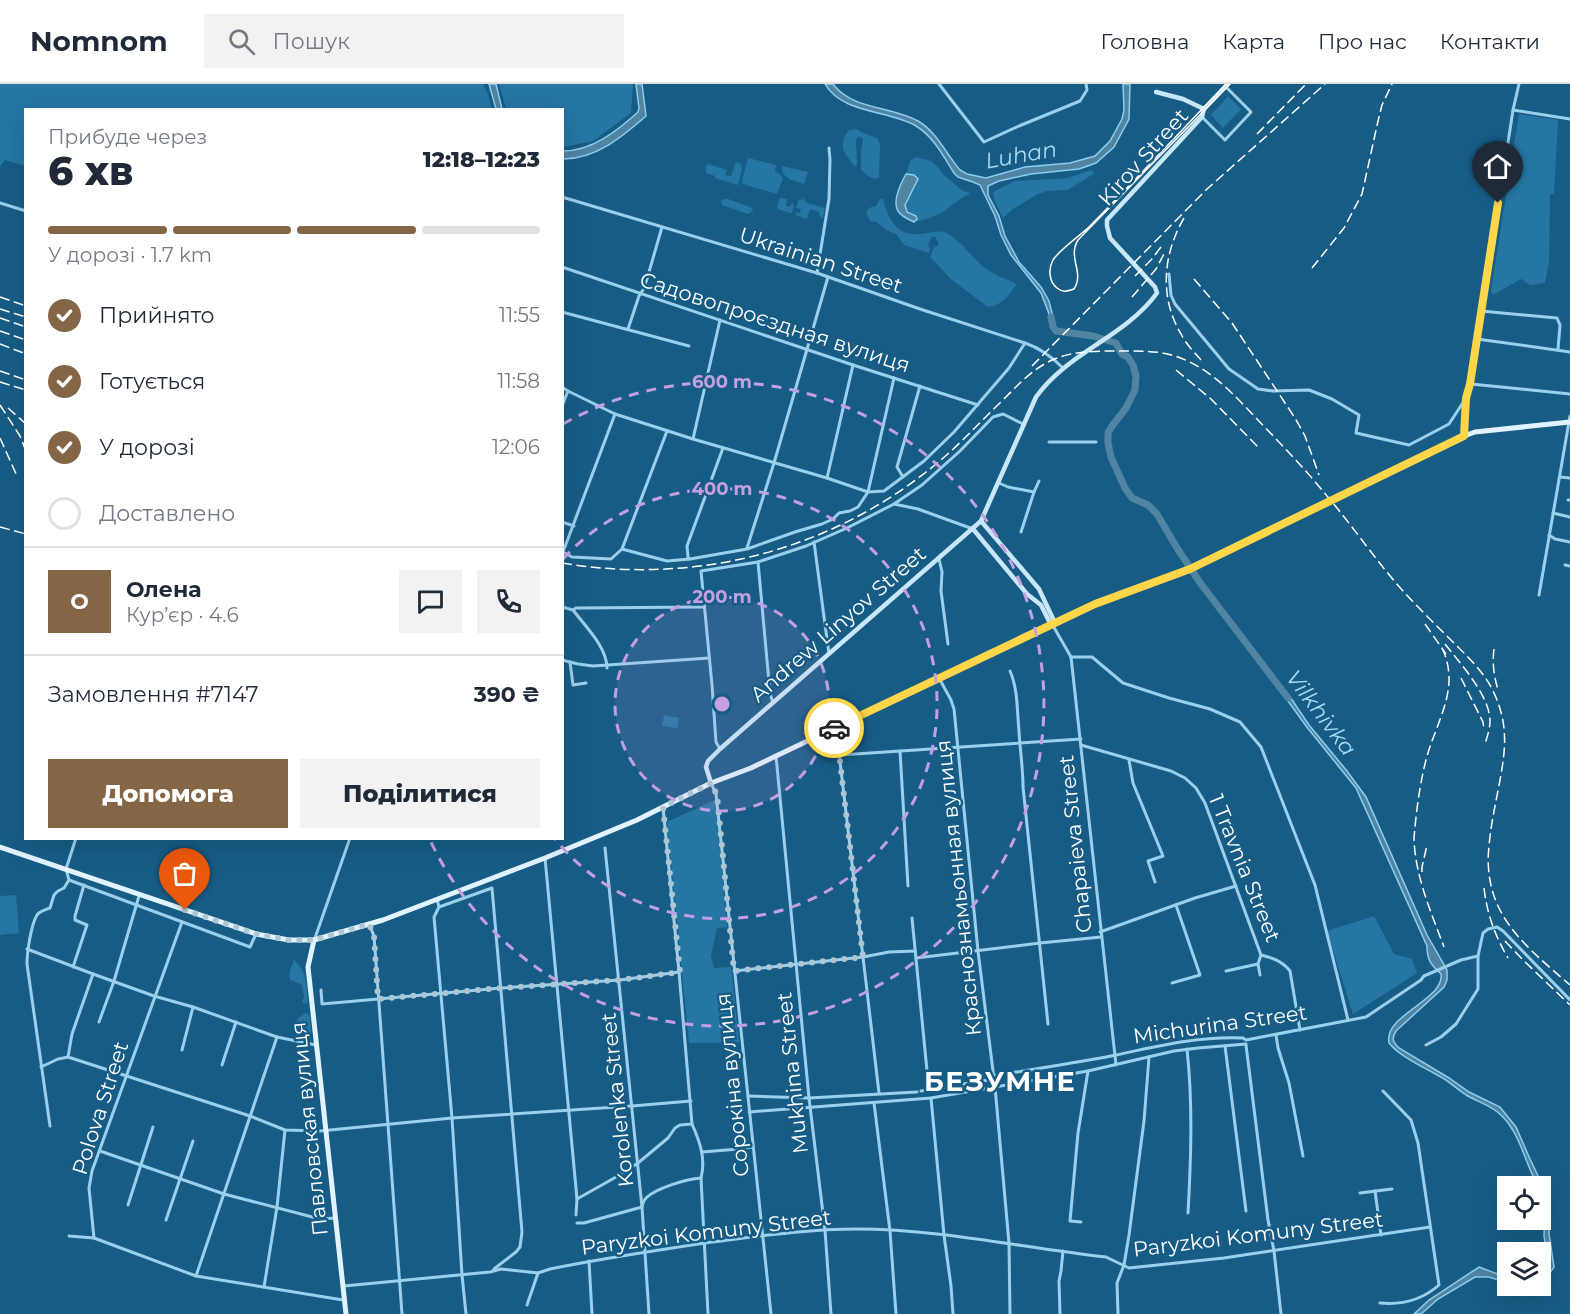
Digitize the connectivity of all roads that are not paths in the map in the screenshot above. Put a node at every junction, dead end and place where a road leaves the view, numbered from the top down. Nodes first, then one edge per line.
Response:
1 (939, 84) edge
2 (1086, 84) edge
3 (1519, 84) edge
4 (1227, 85) edge
5 (1156, 92) dead end
6 (1204, 109) junction
7 (1513, 110) junction
8 (1202, 117) junction
9 (1570, 119) edge
10 (829, 148) dead end
11 (564, 198) edge
12 (0, 203) edge
13 (24, 210) edge
14 (662, 227) junction
15 (564, 268) edge
16 (816, 273) junction
17 (1169, 274) dead end
18 (828, 277) junction
19 (640, 293) junction
20 (1481, 311) junction
21 (564, 313) edge
22 (720, 320) junction
23 (628, 329) junction
24 (1114, 332) joint
25 (1477, 339) junction
26 (1025, 343) junction
27 (688, 346) dead end
28 (807, 349) junction
29 (1558, 350) junction
30 (1570, 352) edge
31 (853, 365) junction
32 (1063, 368) junction
33 (894, 378) junction
34 (1470, 384) junction
35 (920, 386) junction
36 (564, 389) edge
37 (568, 392) junction
38 (1570, 394) edge
39 (1466, 398) junction
40 (564, 401) edge
41 (978, 405) junction
42 (615, 414) junction
43 (1570, 420) edge
44 (1024, 424) junction
45 (667, 431) junction
46 (1464, 436) junction
47 (693, 439) junction
48 (1049, 442) dead end
49 (1096, 442) dead end
50 (723, 448) junction
51 (1564, 455) junction
52 (1570, 455) edge
53 (774, 463) junction
54 (903, 477) junction
55 (1560, 477) junction
56 (827, 478) junction
57 (1570, 478) edge
58 (1039, 481) dead end
59 (999, 483) junction
60 (868, 492) junction
61 (1034, 492) junction
62 (893, 503) junction
63 (1553, 513) junction
64 (1570, 517) edge
65 (981, 521) junction
66 (564, 522) edge
67 (574, 525) junction
68 (973, 529) junction
69 (1021, 532) dead end
70 (1549, 535) junction
71 (814, 542) junction
72 (1570, 542) edge
73 (622, 549) junction
74 (747, 549) junction
75 (564, 550) edge
76 (564, 553) edge
77 (938, 557) junction
78 (690, 559) junction
79 (758, 562) junction
80 (1539, 595) dead end
81 (704, 607) junction
82 (564, 608) edge
83 (573, 610) junction
84 (1053, 624) junction
85 (948, 644) dead end
86 (829, 654) junction
87 (1071, 657) junction
88 (710, 658) junction
89 (564, 660) edge
90 (570, 662) junction
91 (607, 667) junction
92 (1010, 671) dead end
93 (939, 678) junction
94 (586, 682) dead end
95 (773, 703) junction
96 (834, 729) junction
97 (1081, 739) junction
98 (1020, 744) junction
99 (1081, 745) junction
100 (958, 747) junction
101 (720, 749) junction
102 (900, 751) junction
103 (839, 755) junction
104 (776, 756) junction
105 (1129, 760) junction
106 (711, 783) junction
107 (663, 807) junction
108 (75, 840) edge
109 (350, 840) edge
110 (0, 847) edge
111 (605, 848) dead end
112 (545, 858) junction
113 (66, 869) junction
114 (69, 880) junction
115 (1155, 882) dead end
116 (84, 885) junction
117 (908, 886) dead end
118 (1236, 886) junction
119 (140, 894) junction
120 (437, 899) junction
121 (1176, 905) junction
122 (136, 906) junction
123 (439, 907) junction
124 (912, 918) dead end
125 (182, 922) junction
126 (369, 924) junction
127 (1100, 932) junction
128 (256, 934) junction
129 (1101, 937) junction
130 (314, 940) junction
131 (1040, 943) junction
132 (27, 949) junction
133 (915, 951) junction
134 (978, 951) junction
135 (1261, 955) junction
136 (1478, 956) junction
137 (863, 957) junction
138 (916, 958) junction
139 (796, 964) junction
140 (1258, 964) junction
141 (73, 967) junction
142 (734, 971) junction
143 (680, 972) junction
144 (1226, 972) dead end
145 (93, 974) junction
146 (1260, 975) dead end
147 (620, 980) junction
148 (114, 981) junction
149 (1172, 983) dead end
150 (556, 984) junction
151 (501, 988) junction
152 (321, 990) dead end
153 (440, 994) junction
154 (154, 996) junction
155 (378, 999) junction
156 (1570, 1000) edge
157 (193, 1007) junction
158 (1348, 1020) junction
159 (99, 1022) dead end
160 (236, 1022) junction
161 (1048, 1024) dead end
162 (1300, 1030) junction
163 (1276, 1035) junction
164 (277, 1037) junction
165 (1246, 1042) junction
166 (316, 1045) junction
167 (1426, 1045) dead end
168 (1225, 1046) junction
169 (1187, 1049) junction
170 (182, 1050) dead end
171 (1114, 1055) junction
172 (68, 1057) junction
173 (1149, 1057) junction
174 (222, 1065) dead end
175 (1116, 1065) junction
176 (41, 1067) junction
177 (1088, 1071) junction
178 (126, 1076) junction
179 (993, 1076) junction
180 (995, 1087) junction
181 (929, 1091) junction
182 (1383, 1091) dead end
183 (879, 1093) junction
184 (747, 1096) junction
185 (809, 1098) junction
186 (931, 1098) junction
187 (691, 1101) junction
188 (874, 1103) junction
189 (632, 1106) junction
190 (811, 1108) junction
191 (569, 1110) junction
192 (749, 1112) junction
193 (512, 1114) junction
194 (250, 1116) junction
195 (452, 1118) junction
196 (389, 1124) junction
197 (692, 1124) junction
198 (50, 1126) dead end
199 (153, 1127) dead end
200 (285, 1130) junction
201 (327, 1130) junction
202 (193, 1141) dead end
203 (753, 1147) junction
204 (100, 1151) junction
205 (702, 1152) junction
206 (1303, 1156) dead end
207 (638, 1163) junction
208 (141, 1166) junction
209 (701, 1178) junction
210 (179, 1179) junction
211 (1392, 1189) dead end
212 (1375, 1191) junction
213 (1360, 1193) dead end
214 (224, 1194) junction
215 (577, 1198) junction
216 (128, 1205) dead end
217 (277, 1207) junction
218 (642, 1207) junction
219 (1246, 1211) dead end
220 (1188, 1214) dead end
221 (576, 1215) dead end
222 (336, 1218) junction
223 (166, 1220) dead end
224 (1081, 1222) dead end
225 (577, 1223) dead end
226 (1430, 1227) junction
227 (825, 1230) junction
228 (890, 1231) junction
229 (763, 1235) junction
230 (944, 1235) junction
231 (1381, 1235) junction
232 (69, 1236) dead end
233 (94, 1239) junction
234 (1009, 1243) junction
235 (704, 1244) junction
236 (645, 1251) junction
237 (1063, 1251) junction
238 (1274, 1251) junction
239 (589, 1261) junction
240 (1124, 1265) junction
241 (490, 1272) junction
242 (538, 1273) junction
243 (462, 1275) junction
244 (196, 1276) junction
245 (399, 1281) junction
246 (342, 1286) junction
247 (264, 1287) junction
248 (343, 1299) junction
249 (1380, 1303) dead end
250 (527, 1305) dead end
251 (346, 1314) edge
252 (402, 1314) edge
253 (466, 1314) edge
254 (592, 1314) edge
255 (649, 1314) edge
256 (708, 1314) edge
257 (771, 1314) edge
258 (831, 1314) edge
259 (896, 1314) edge
260 (953, 1314) edge
261 (1010, 1314) edge
262 (1060, 1314) edge
263 (1118, 1314) edge
264 (1281, 1314) edge

1 - 2 street
3 - 7 street
4 - 6 street, Kirov Street
4 - 8 street
5 - 6 street
6 - 8 street, Kirov Street
7 - 9 street
7 - 20 street
8 - 24 street, Kirov Street
10 - 16 street
11 - 14 street, Ukrainian Street
12 - 13 street
14 - 16 street, Ukrainian Street
14 - 19 street
15 - 19 street, Садовопроєздная вулиця
16 - 18 street, Ukrainian Street
17 - 39 street
18 - 26 street, Ukrainian Street
18 - 28 street
19 - 22 street, Садовопроєздная вулиця
19 - 23 street
20 - 25 street
20 - 29 street
21 - 23 street
22 - 28 street, Садовопроєздная вулиця
22 - 47 street
23 - 27 street
24 - 32 street, Andrew Linyov Street
25 - 29 street
25 - 34 street
26 - 32 street, Ukrainian Street
26 - 41 street
28 - 31 street, Садовопроєздная вулиця
28 - 53 street
29 - 30 street
31 - 33 street, Садовопроєздная вулиця
31 - 56 street
32 - 44 street, Andrew Linyov Street
33 - 35 street, Садовопроєздная вулиця
33 - 60 street
34 - 38 street
34 - 39 street
35 - 41 street, Садовопроєздная вулиця
35 - 54 street
36 - 37 street
37 - 40 street
37 - 42 street
39 - 46 street
41 - 54 street
42 - 45 street
42 - 67 street
43 - 46 main road
43 - 51 street
44 - 59 street, Andrew Linyov Street
44 - 62 street
45 - 47 street
45 - 73 street
46 - 84 main road
47 - 50 street
48 - 49 street
50 - 53 street
50 - 78 street
51 - 52 street
51 - 55 street
53 - 56 street
53 - 74 street
54 - 60 street
55 - 57 street
55 - 63 street
56 - 60 street
58 - 61 street
59 - 61 street
59 - 65 street, Andrew Linyov Street
60 - 74 street
61 - 69 street
62 - 68 street
62 - 71 street
63 - 64 street
63 - 70 street
65 - 68 street, Andrew Linyov Street
65 - 84 street, Chapaieva Street
66 - 67 street
67 - 75 street
68 - 77 street, Andrew Linyov Street
68 - 84 street, Chapaieva Street
70 - 72 street
70 - 80 street
71 - 79 street
71 - 86 street
73 - 76 street
73 - 78 street
74 - 78 street
77 - 85 street
77 - 86 street, Andrew Linyov Street
79 - 81 street
79 - 95 street
81 - 83 street
81 - 88 street
82 - 83 street
83 - 91 street
84 - 87 street, Chapaieva Street
84 - 93 main road
86 - 95 street, Andrew Linyov Street
87 - 97 street, Chapaieva Street
87 - 158 street
88 - 91 street
88 - 101 street
89 - 90 street
90 - 91 street
90 - 94 street
92 - 98 street
93 - 96 main road
93 - 100 street, Краснознамьонная вулиця
95 - 101 street, Andrew Linyov Street
96 - 103 street
96 - 104 main road
97 - 98 street
97 - 99 street, Chapaieva Street
98 - 100 street
98 - 131 street
99 - 105 street, 1 Travnia Street
99 - 127 street, Chapaieva Street
100 - 102 street
100 - 134 street, Краснознамьонная вулиця
101 - 106 street, Andrew Linyov Street
102 - 103 street
102 - 117 street
103 - 137 street
104 - 106 main road
104 - 139 street, Mukhina Street
105 - 115 street
105 - 118 street, 1 Travnia Street
106 - 107 main road
106 - 142 street, Сорокіна вулиця
107 - 112 main road
107 - 143 street
108 - 113 street
109 - 130 street
110 - 113 main road
111 - 147 street, Korolenka Street
112 - 120 main road
112 - 150 street
113 - 114 street
113 - 119 main road
114 - 116 street
114 - 132 street
116 - 122 street
116 - 141 street
118 - 121 street
118 - 135 street, 1 Travnia Street
119 - 122 street
119 - 128 main road
120 - 123 street
120 - 126 main road
121 - 127 street
121 - 149 street
122 - 125 street
122 - 148 street
123 - 151 street
123 - 153 street
124 - 133 street
125 - 128 street
125 - 154 street, Polova Street
126 - 130 main road
126 - 155 street
127 - 129 street, Chapaieva Street
128 - 130 main road
129 - 131 street
129 - 171 street, Chapaieva Street
130 - 166 main road, Павловская вулиця
131 - 134 street
131 - 161 street
132 - 141 street
132 - 176 street
133 - 137 street
133 - 138 street
134 - 138 street
134 - 179 street, Краснознамьонная вулиця
135 - 140 street
135 - 162 street, 1 Travnia Street
136 - 156 street
136 - 158 street, Michurina Street
136 - 167 street
137 - 139 street
137 - 183 street
138 - 181 street
139 - 142 street
139 - 185 street, Mukhina Street
140 - 144 street
140 - 146 street
141 - 145 street
142 - 184 street, Сорокіна вулиця
143 - 147 street
143 - 187 street
145 - 148 street
145 - 172 street
147 - 150 street
147 - 189 street, Korolenka Street
148 - 154 street
148 - 159 street
150 - 151 street
150 - 191 street
151 - 153 street
151 - 193 street
152 - 155 street
153 - 155 street
153 - 195 street
154 - 157 street
154 - 178 street, Polova Street
155 - 196 street
157 - 160 street
157 - 170 street
158 - 162 street, Michurina Street
160 - 164 street
160 - 174 street
162 - 163 street, Michurina Street
163 - 165 street, Michurina Street
163 - 206 street
164 - 166 street
164 - 194 street
165 - 168 street, Michurina Street
165 - 171 street, Michurina Street
165 - 238 street
166 - 201 main road, Павловская вулиця
168 - 169 street, Michurina Street
168 - 219 street
169 - 173 street, Michurina Street
169 - 220 street
171 - 175 street, Chapaieva Street
171 - 179 street, Michurina Street
172 - 176 street
172 - 178 street
173 - 175 street, Michurina Street
173 - 240 street
175 - 177 street, Michurina Street
176 - 198 street
177 - 180 street, Michurina Street
177 - 224 street
178 - 194 street
178 - 204 street, Polova Street
179 - 180 street, Краснознамьонная вулиця
179 - 181 street, Michurina Street
180 - 186 street, Michurina Street
180 - 234 street, Краснознамьонная вулиця
181 - 183 street, Michurina Street
182 - 226 street
183 - 185 street, Michurina Street
184 - 185 street, Michurina Street
184 - 192 street, Сорокіна вулиця
185 - 190 street, Mukhina Street
186 - 188 street, Michurina Street
186 - 230 street
187 - 189 street
187 - 197 street
188 - 190 street, Michurina Street
188 - 228 street
189 - 191 street
189 - 207 street, Korolenka Street
190 - 192 street, Michurina Street
190 - 227 street, Mukhina Street
191 - 193 street
191 - 215 street
192 - 203 street, Сорокіна вулиця
193 - 195 street
193 - 241 street
194 - 200 street
194 - 214 street
195 - 196 street
195 - 243 street
196 - 201 street
196 - 245 street
197 - 205 street
197 - 207 street
199 - 208 street
200 - 201 street
200 - 217 street
201 - 222 main road, Павловская вулиця
202 - 210 street
203 - 205 street
203 - 229 street, Сорокіна вулиця
204 - 208 street
204 - 233 street, Polova Street
205 - 209 street
207 - 215 street
207 - 218 street, Korolenka Street
208 - 210 street
208 - 216 street
209 - 218 street
209 - 235 street
210 - 214 street
210 - 223 street
211 - 212 street
212 - 213 street
212 - 231 street
214 - 217 street
214 - 244 street
215 - 221 street
217 - 222 street
217 - 247 street
218 - 225 street
218 - 236 street, Korolenka Street
222 - 246 main road, Павловская вулиця
226 - 231 street, Paryzkoi Komuny Street
226 - 249 street
227 - 228 street, Paryzkoi Komuny Street
227 - 229 street, Paryzkoi Komuny Street
227 - 258 street, Mukhina Street
228 - 230 street, Paryzkoi Komuny Street
228 - 259 street
229 - 235 street, Paryzkoi Komuny Street
229 - 257 street, Сорокіна вулиця
230 - 234 street, Paryzkoi Komuny Street
230 - 260 street
231 - 238 street, Paryzkoi Komuny Street
232 - 233 street
233 - 244 street
234 - 237 street, Paryzkoi Komuny Street
234 - 261 street, Краснознамьонная вулиця
235 - 236 street, Paryzkoi Komuny Street
235 - 256 street
236 - 239 street, Paryzkoi Komuny Street
236 - 255 street, Korolenka Street
237 - 240 street, Paryzkoi Komuny Street
237 - 262 street
238 - 240 street, Paryzkoi Komuny Street
238 - 264 street
239 - 242 street, Paryzkoi Komuny Street
239 - 254 street
240 - 263 street
241 - 242 street, Paryzkoi Komuny Street
241 - 243 street, Paryzkoi Komuny Street
242 - 250 street
243 - 245 street, Paryzkoi Komuny Street
243 - 253 street
244 - 247 street
245 - 246 street, Paryzkoi Komuny Street
245 - 252 street
246 - 248 main road, Павловская вулиця
247 - 248 street
248 - 251 main road, Павловская вулиця

